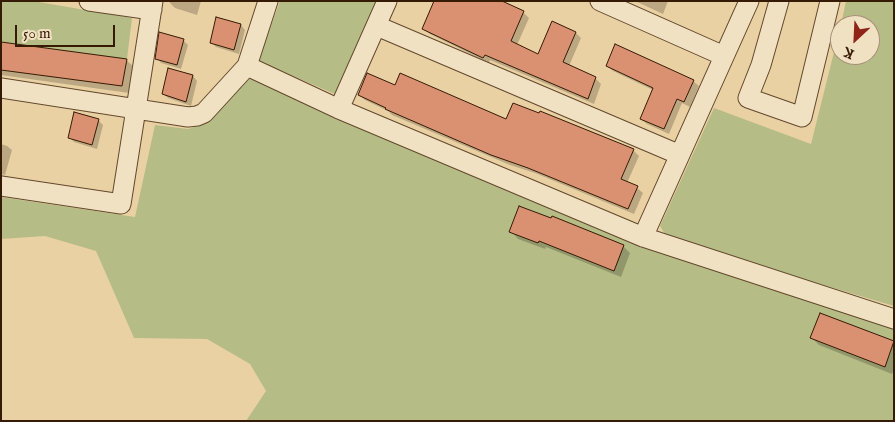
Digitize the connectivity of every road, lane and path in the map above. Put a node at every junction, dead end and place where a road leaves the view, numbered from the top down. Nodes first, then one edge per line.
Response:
1 (89, 1) edge
2 (268, 1) edge
3 (387, 1) edge
4 (600, 1) edge
5 (749, 1) edge
6 (779, 1) edge
7 (830, 1) edge
8 (153, 6) edge
9 (376, 26) junction
10 (724, 56) junction
11 (247, 66) junction
12 (1, 88) edge
13 (137, 108) junction
14 (339, 109) junction
15 (680, 155) junction
16 (1, 186) edge
17 (643, 237) junction
18 (894, 319) edge

1 - 8 street
2 - 11 street
3 - 9 street
4 - 10 street
5 - 10 street
6 - 7 street
8 - 13 street
9 - 14 street
9 - 15 street
10 - 15 street
11 - 13 street
11 - 14 street
12 - 13 street
13 - 16 street
14 - 17 street
15 - 17 street
17 - 18 street

